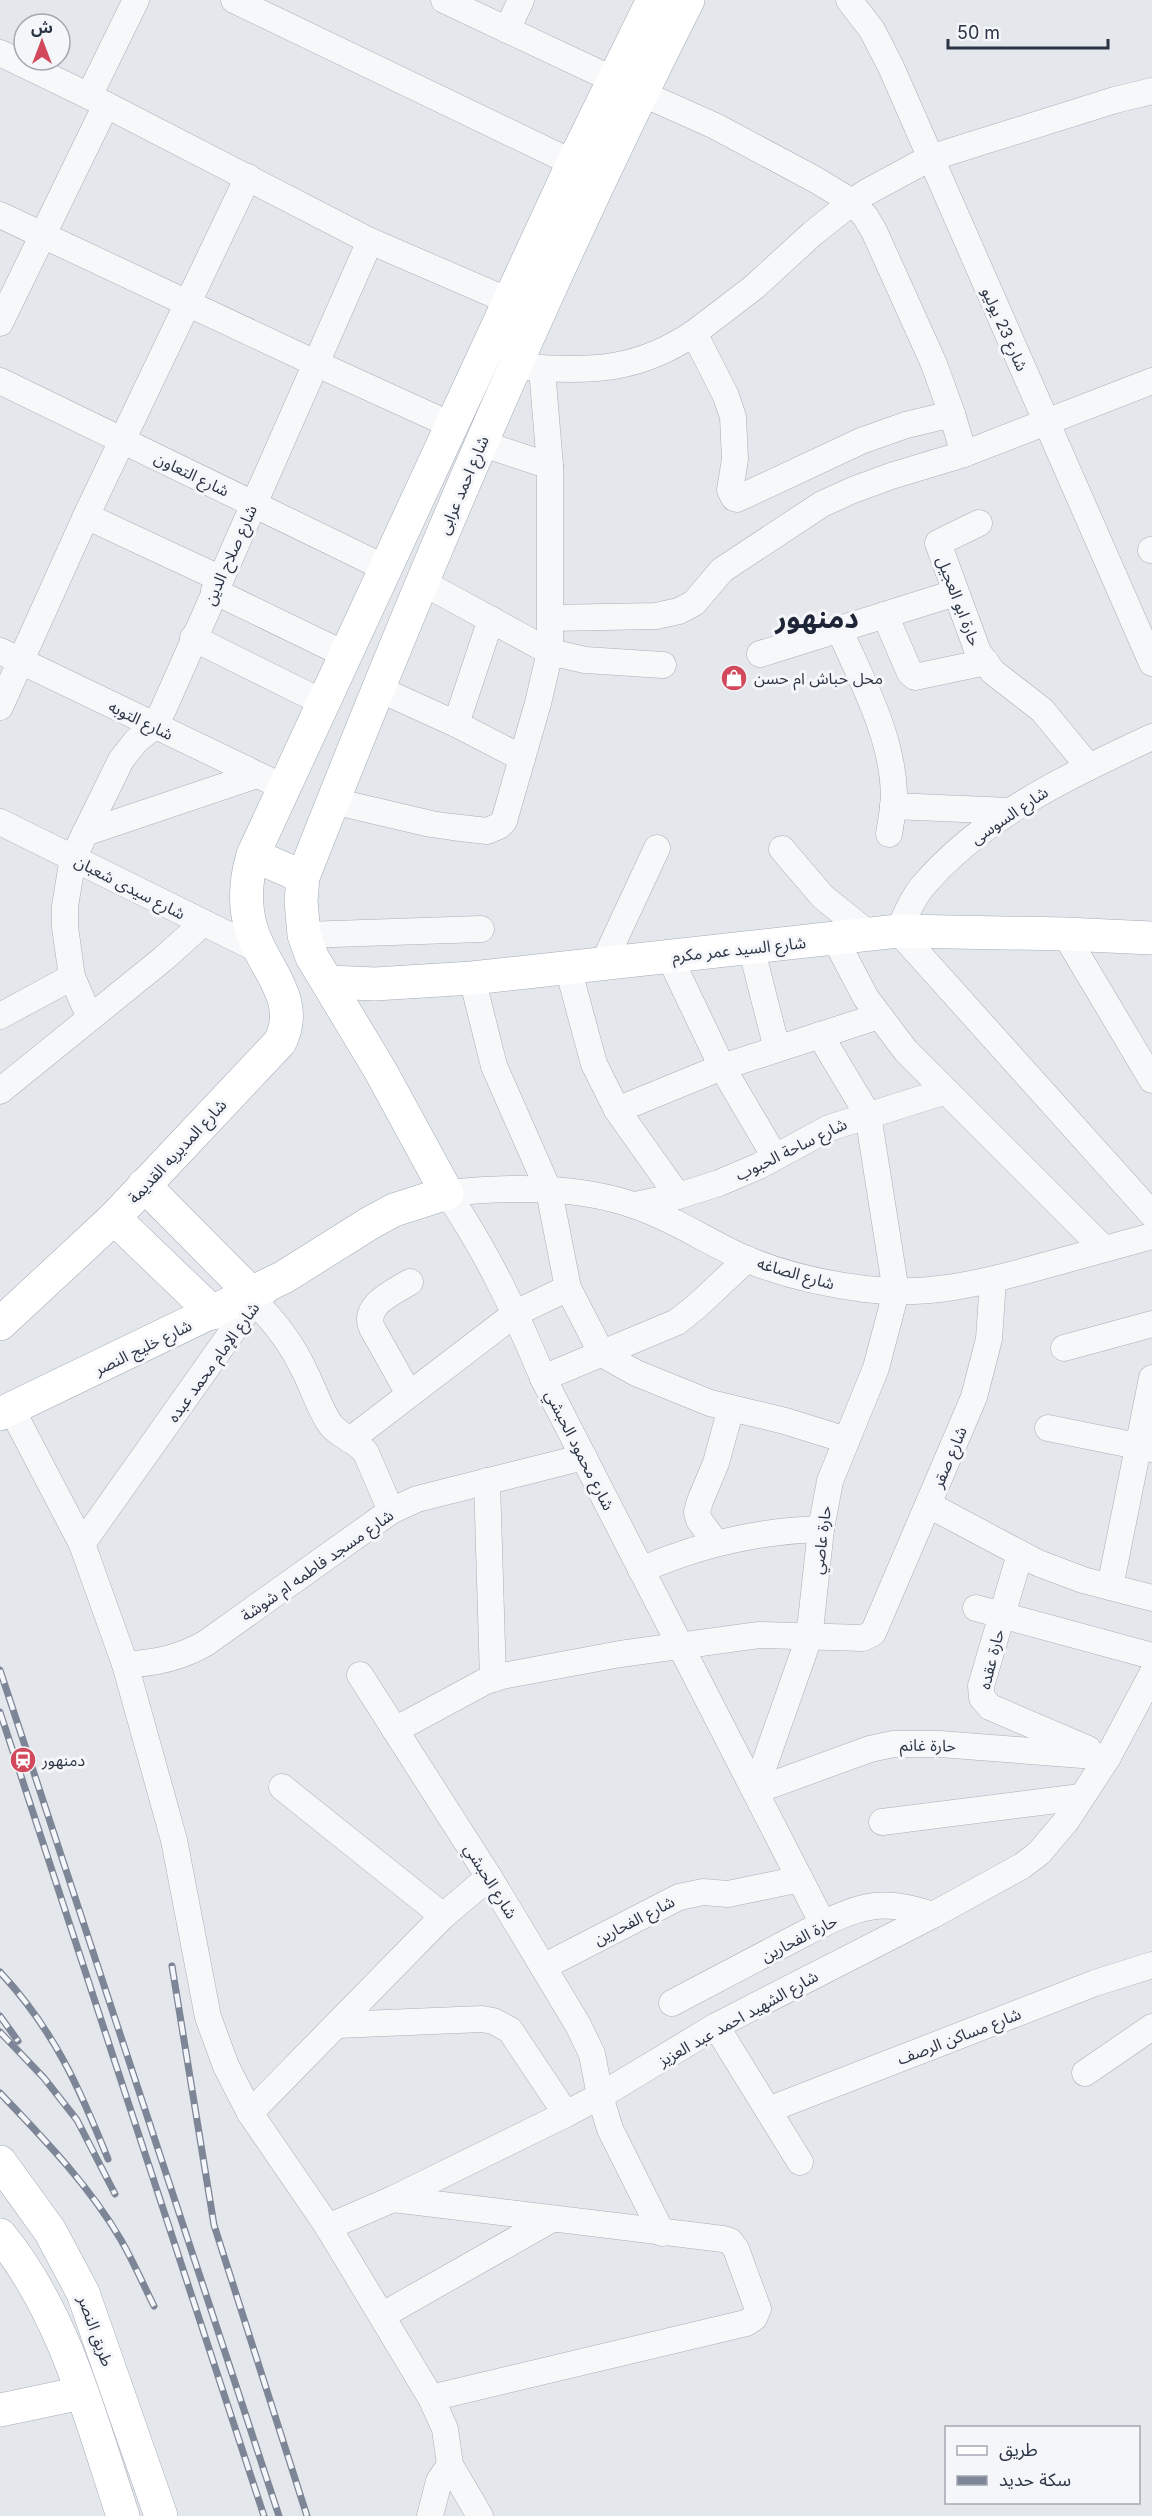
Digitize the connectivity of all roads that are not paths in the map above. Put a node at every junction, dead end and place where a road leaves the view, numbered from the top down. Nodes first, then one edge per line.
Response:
1 (136, 0) edge
2 (234, 0) edge
3 (444, 0) edge
4 (521, 0) edge
5 (653, 0) edge
6 (688, 0) edge
7 (860, 3) edge
8 (507, 30) junction
9 (0, 53) edge
10 (627, 86) junction
11 (1152, 91) edge
12 (97, 100) junction
13 (930, 158) junction
14 (573, 163) junction
15 (248, 177) junction
16 (852, 202) junction
17 (0, 215) edge
18 (42, 236) junction
19 (370, 241) junction
20 (509, 301) junction
21 (188, 303) junction
22 (0, 323) edge
23 (693, 333) junction
24 (315, 363) junction
25 (529, 368) junction
26 (0, 381) edge
27 (1148, 390) edge
28 (952, 414) junction
29 (1046, 422) junction
30 (452, 424) junction
31 (122, 440) junction
32 (480, 443) junction
33 (964, 454) junction
34 (550, 466) junction
35 (253, 504) junction
36 (86, 516) junction
37 (979, 523) dead end
38 (385, 568) junction
39 (422, 582) junction
40 (217, 584) junction
41 (955, 593) junction
42 (885, 615) junction
43 (551, 618) junction
44 (491, 620) junction
45 (839, 629) junction
46 (193, 638) junction
47 (550, 652) junction
48 (344, 654) junction
49 (760, 654) dead end
50 (10, 656) edge
51 (986, 662) junction
52 (1152, 663) edge
53 (663, 665) dead end
54 (379, 689) junction
55 (322, 702) junction
56 (0, 707) edge
57 (456, 724) junction
58 (154, 726) junction
59 (1152, 737) edge
60 (522, 758) junction
61 (1089, 767) junction
62 (270, 781) junction
63 (333, 801) junction
64 (893, 806) junction
65 (1010, 811) junction
66 (0, 822) edge
67 (85, 833) junction
68 (889, 834) dead end
69 (657, 848) dead end
70 (782, 849) dead end
71 (253, 855) junction
72 (73, 858) junction
73 (303, 878) junction
74 (202, 924) junction
75 (481, 929) dead end
76 (883, 933) junction
77 (1065, 934) junction
78 (304, 935) junction
79 (1152, 938) edge
80 (835, 939) junction
81 (751, 947) junction
82 (261, 951) junction
83 (669, 956) junction
84 (603, 964) junction
85 (568, 968) junction
86 (72, 977) junction
87 (472, 978) junction
88 (328, 982) junction
89 (0, 1016) edge
90 (879, 1016) junction
91 (90, 1018) junction
92 (820, 1035) junction
93 (777, 1049) junction
94 (722, 1067) junction
95 (1152, 1080) edge
96 (0, 1091) edge
97 (946, 1091) junction
98 (617, 1110) junction
99 (868, 1115) junction
100 (775, 1157) junction
101 (144, 1185) junction
102 (549, 1191) junction
103 (447, 1193) junction
104 (678, 1196) junction
105 (635, 1205) junction
106 (1152, 1214) edge
107 (114, 1218) junction
108 (1152, 1236) edge
109 (1104, 1249) junction
110 (747, 1259) junction
111 (993, 1280) junction
112 (410, 1282) dead end
113 (568, 1288) junction
114 (896, 1292) junction
115 (253, 1298) junction
116 (213, 1313) junction
117 (516, 1313) junction
118 (0, 1324) edge
119 (1152, 1324) edge
120 (1064, 1348) dead end
121 (602, 1354) junction
122 (543, 1378) junction
123 (1152, 1378) edge
124 (409, 1394) junction
125 (731, 1408) junction
126 (6, 1412) edge
127 (1048, 1428) dead end
128 (350, 1440) junction
129 (846, 1440) junction
130 (1145, 1448) edge
131 (584, 1458) junction
132 (487, 1481) junction
133 (928, 1505) junction
134 (391, 1510) junction
135 (821, 1529) junction
136 (716, 1543) junction
137 (82, 1544) junction
138 (1020, 1554) junction
139 (641, 1570) junction
140 (1110, 1587) junction
141 (1152, 1598) edge
142 (976, 1608) dead end
143 (1002, 1615) junction
144 (808, 1635) junction
145 (680, 1646) junction
146 (125, 1664) junction
147 (1152, 1674) edge
148 (360, 1675) dead end
149 (493, 1679) junction
150 (395, 1730) junction
151 (1108, 1757) junction
152 (282, 1787) dead end
153 (755, 1791) junction
154 (1081, 1797) junction
155 (882, 1822) dead end
156 (489, 1877) junction
157 (800, 1879) junction
158 (442, 1916) junction
159 (933, 1916) junction
160 (823, 1924) junction
161 (1152, 1965) edge
162 (543, 1967) junction
163 (672, 2003) dead end
164 (337, 2025) junction
165 (716, 2026) junction
166 (1152, 2027) edge
167 (1085, 2073) dead end
168 (600, 2096) junction
169 (768, 2110) junction
170 (250, 2113) junction
171 (566, 2114) junction
172 (800, 2162) dead end
173 (1, 2165) edge
174 (393, 2199) junction
175 (38, 2213) junction
176 (552, 2219) junction
177 (328, 2227) junction
178 (662, 2232) junction
179 (2, 2237) edge
180 (383, 2315) junction
181 (77, 2383) junction
182 (0, 2389) edge
183 (431, 2398) junction
184 (0, 2410) edge
185 (450, 2464) junction
186 (115, 2514) edge
187 (161, 2516) edge
188 (430, 2516) edge
189 (480, 2516) edge

1 - 12 street
2 - 14 street
3 - 8 street
4 - 8 street
5 - 10 main road, شارع احمد عرابى
6 - 10 main road, شارع احمد عرابى
7 - 13 street, شارع 23 يوليو
8 - 10 street
9 - 12 street
10 - 14 main road, شارع احمد عرابى
10 - 16 street
10 - 25 main road, شارع احمد عرابى
11 - 13 street
12 - 15 street
12 - 18 street
13 - 16 street
13 - 29 street, شارع 23 يوليو
14 - 20 main road, شارع احمد عرابى
15 - 19 street
15 - 21 street
16 - 23 street
16 - 28 street
17 - 18 street
18 - 21 street
18 - 22 street
19 - 20 street
19 - 24 street, شارع صلاح الدين
20 - 30 main road, شارع احمد عرابى
21 - 24 street
21 - 31 street
23 - 25 street
23 - 28 street
24 - 30 street
24 - 35 street, شارع صلاح الدين
25 - 32 main road, شارع احمد عرابى
25 - 34 street
26 - 31 street, شارع التعاون
27 - 29 street
28 - 33 street
29 - 33 street
29 - 52 street, شارع 23 يوليو
30 - 38 main road, شارع احمد عرابى
31 - 35 street, شارع التعاون
31 - 36 street
32 - 34 street
32 - 39 main road, شارع احمد عرابى
33 - 43 street
34 - 43 street
35 - 38 street, شارع التعاون
35 - 40 street, شارع صلاح الدين
36 - 40 street
36 - 50 street
37 - 41 street, حارة ابو العجيل
38 - 48 main road, شارع احمد عرابى
39 - 44 street
39 - 54 main road, شارع احمد عرابى
40 - 46 street, شارع صلاح الدين
40 - 48 street
41 - 42 street
41 - 51 street, حارة ابو العجيل
42 - 45 street
42 - 51 street
43 - 47 street
44 - 47 street
44 - 57 street
45 - 49 street
45 - 64 street
46 - 55 street
46 - 58 street, شارع صلاح الدين
47 - 53 street
47 - 60 street
48 - 55 main road, شارع احمد عرابى
50 - 56 street
50 - 58 street, شارع التوبه
51 - 61 street, حارة ابو العجيل
54 - 57 street
54 - 63 main road, شارع احمد عرابى
55 - 62 main road, شارع احمد عرابى
57 - 60 street
58 - 62 street, شارع التوبه
58 - 67 street, شارع صلاح الدين
59 - 61 street, شارع السوسى
60 - 63 street
61 - 65 street, شارع السوسى
62 - 67 street
62 - 71 main road, شارع احمد عرابى
63 - 73 main road, شارع احمد عرابى
64 - 65 street
64 - 68 street
65 - 76 street, شارع السوسى
66 - 72 street, شارع سيدى شعبان
67 - 72 street, شارع صلاح الدين
69 - 84 street
70 - 76 street
71 - 73 main road
71 - 82 main road, شارع احمد عرابى
72 - 74 street, شارع سيدى شعبان
72 - 86 street, شارع صلاح الدين
73 - 78 main road, شارع احمد عرابى
74 - 82 street, شارع سيدى شعبان
74 - 91 street
75 - 78 street
76 - 77 main road, شارع السيد عمر مكرم
76 - 80 main road, شارع السيد عمر مكرم
76 - 106 street
77 - 79 main road, شارع السيد عمر مكرم
77 - 95 street
78 - 88 main road, شارع احمد عرابى
80 - 81 main road, شارع السيد عمر مكرم
80 - 90 street
81 - 83 main road, شارع السيد عمر مكرم
81 - 93 street
82 - 101 main road, شارع المديريه القديمة
83 - 84 main road, شارع السيد عمر مكرم
83 - 94 street
84 - 85 main road, شارع السيد عمر مكرم
85 - 87 main road, شارع السيد عمر مكرم
85 - 98 street
86 - 89 street
86 - 91 street, شارع صلاح الدين
87 - 88 main road, شارع السيد عمر مكرم
87 - 102 street
88 - 103 main road, شارع محمود الحبشي
90 - 92 street
90 - 97 street
91 - 96 street
92 - 93 street
92 - 99 street
93 - 94 street
94 - 98 street
94 - 100 street
97 - 99 street, شارع ساحة الحبوب
97 - 109 street
98 - 104 street
99 - 100 street, شارع ساحة الحبوب
99 - 114 street
100 - 104 street, شارع ساحة الحبوب
101 - 107 main road, شارع المديريه القديمة
101 - 115 main road
102 - 103 street, شارع الصاغه
102 - 105 street, شارع الصاغه
102 - 113 street
103 - 115 main road, شارع خليج النصر
103 - 117 street, شارع محمود الحبشي
104 - 105 street, شارع ساحة الحبوب
105 - 110 street, شارع الصاغه
107 - 116 main road
107 - 118 main road, شارع المديريه القديمة
108 - 109 street, شارع الصاغه
109 - 111 street, شارع الصاغه
110 - 114 street, شارع الصاغه
110 - 121 street
111 - 114 street, شارع الصاغه
111 - 133 street, شارع صقر
112 - 124 street
113 - 117 street
113 - 121 street
114 - 129 street, حارة عاصي
115 - 116 main road, شارع خليج النصر
115 - 128 street
115 - 137 street, شارع الإمام محمد عبده
116 - 126 main road, شارع خليج النصر
117 - 122 street, شارع محمود الحبشي
117 - 124 street
119 - 120 street
121 - 122 street
121 - 125 street
122 - 131 street, شارع محمود الحبشي
123 - 130 street
124 - 128 street
125 - 129 street
125 - 136 street
126 - 137 street
127 - 130 street
128 - 134 street
129 - 135 street, حارة عاصي
130 - 140 street
131 - 132 street, شارع مسجد فاطمه ام شوشة
131 - 139 street, شارع محمود الحبشي
132 - 134 street, شارع مسجد فاطمه ام شوشة
132 - 149 street
133 - 138 street
133 - 144 street, شارع صقر
134 - 146 street, شارع مسجد فاطمه ام شوشة
135 - 136 street
135 - 144 street, حارة عاصي
136 - 139 street
137 - 146 street
138 - 140 street
138 - 143 street, حارة عقده
139 - 145 street, شارع محمود الحبشي
140 - 141 street
142 - 143 street
143 - 147 street
143 - 151 street, حارة عقده
144 - 145 street
144 - 153 street, حارة عاصي
145 - 149 street
145 - 153 street, شارع محمود الحبشي
146 - 170 street
147 - 151 street, شارع الشهيد احمد عبد العزيز
148 - 150 street, شارع الحبشي
149 - 150 street
150 - 156 street, شارع الحبشي
151 - 153 street, حارة غانم
151 - 154 street, شارع الشهيد احمد عبد العزيز
152 - 158 street
153 - 157 street, شارع محمود الحبشي
154 - 155 street
154 - 159 street, شارع الشهيد احمد عبد العزيز
156 - 158 street
156 - 162 street, شارع الحبشي
157 - 160 street, شارع محمود الحبشي
157 - 162 street, شارع الفحارين
158 - 164 street
159 - 160 street, حارة الفحارين
159 - 165 street, شارع الشهيد احمد عبد العزيز
160 - 163 street, حارة الفحارين
161 - 169 street, شارع مساكن الرصف
162 - 168 street, شارع الحبشي
164 - 170 street
164 - 171 street
165 - 168 street, شارع الشهيد احمد عبد العزيز
165 - 169 street
166 - 167 street
168 - 171 street, شارع الشهيد احمد عبد العزيز
168 - 178 street, شارع الحبشي
169 - 172 street
170 - 177 street
171 - 174 street, شارع الشهيد احمد عبد العزيز
173 - 175 main road, طريق النصر
174 - 176 street
174 - 177 street, شارع الشهيد احمد عبد العزيز
175 - 179 main road
175 - 187 main road, طريق النصر
176 - 178 street
176 - 180 street
177 - 180 street
178 - 183 street
179 - 181 main road
180 - 183 street
181 - 182 main road
181 - 184 main road
181 - 186 main road
183 - 185 street
185 - 188 street
185 - 189 street

